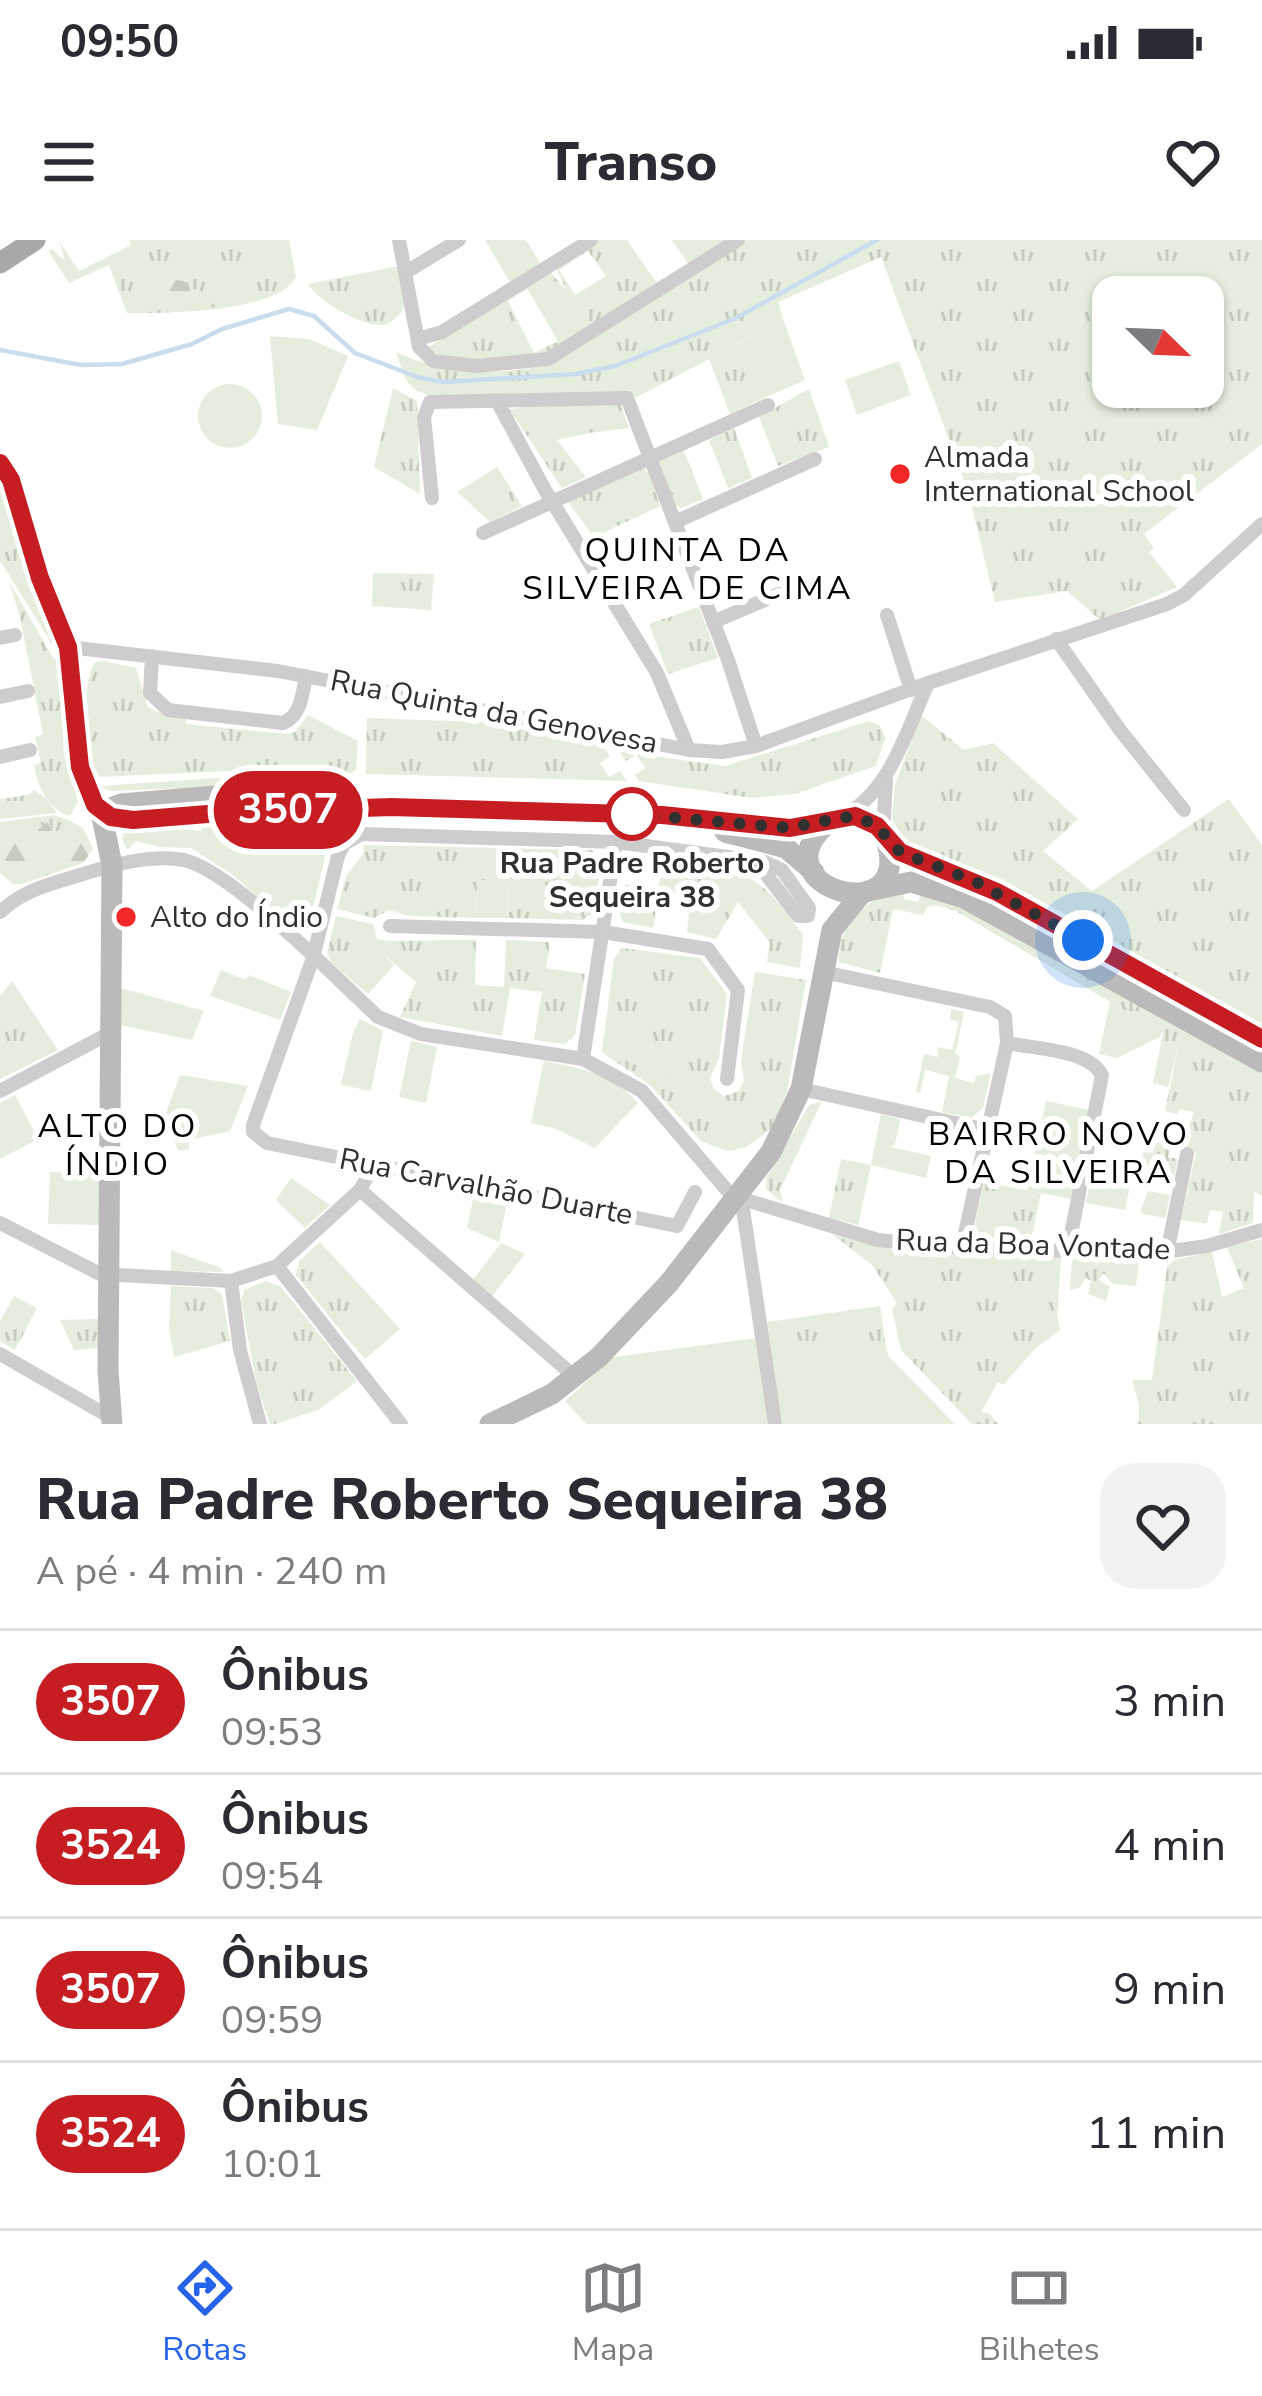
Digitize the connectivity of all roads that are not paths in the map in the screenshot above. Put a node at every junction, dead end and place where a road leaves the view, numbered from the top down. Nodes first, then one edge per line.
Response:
1 (35, 240) edge
2 (399, 240) edge
3 (459, 240) edge
4 (591, 240) edge
5 (738, 240) edge
6 (0, 263) edge
7 (406, 272) junction
8 (418, 339) junction
9 (497, 401) junction
10 (768, 405) dead end
11 (649, 457) junction
12 (815, 459) dead end
13 (0, 462) edge
14 (432, 498) dead end
15 (553, 500) junction
16 (675, 522) junction
17 (1262, 524) edge
18 (483, 533) dead end
19 (800, 584) dead end
20 (886, 615) dead end
21 (713, 622) junction
22 (1056, 639) junction
23 (68, 647) junction
24 (152, 656) junction
25 (306, 676) junction
26 (928, 683) junction
27 (911, 690) junction
28 (28, 691) dead end
29 (0, 697) edge
30 (756, 746) junction
31 (30, 750) dead end
32 (689, 750) junction
33 (0, 757) edge
34 (889, 770) junction
35 (1184, 810) dead end
36 (101, 812) junction
37 (651, 815) junction
38 (839, 818) junction
39 (884, 836) junction
40 (616, 842) junction
41 (112, 865) junction
42 (777, 876) dead end
43 (816, 876) junction
44 (865, 892) junction
45 (8, 894) edge
46 (0, 912) edge
47 (390, 926) dead end
48 (832, 930) junction
49 (603, 932) junction
50 (313, 958) junction
51 (823, 971) junction
52 (112, 1032) junction
53 (1262, 1039) edge
54 (1007, 1043) junction
55 (584, 1059) junction
56 (1262, 1062) edge
57 (727, 1079) dead end
58 (801, 1089) junction
59 (0, 1091) edge
60 (986, 1130) junction
61 (1187, 1154) dead end
62 (374, 1164) junction
63 (360, 1190) junction
64 (695, 1192) dead end
65 (736, 1197) junction
66 (0, 1223) edge
67 (1262, 1230) edge
68 (962, 1247) junction
69 (1068, 1250) junction
70 (1167, 1252) junction
71 (277, 1267) junction
72 (109, 1276) junction
73 (231, 1281) junction
74 (0, 1354) edge
75 (575, 1377) junction
76 (111, 1420) edge
77 (260, 1424) edge
78 (401, 1424) edge
79 (490, 1424) edge
80 (775, 1424) edge

1 - 6 main road
2 - 7 street
3 - 7 street
4 - 8 street
5 - 8 street
7 - 8 street
9 - 11 street
9 - 14 street
9 - 15 street
10 - 11 street
11 - 15 street
11 - 16 street
12 - 16 street
13 - 23 main road
15 - 18 street
15 - 32 street
16 - 21 street
17 - 22 street, Rua Quinta da Genovesa
19 - 21 street
20 - 27 street
21 - 30 street
22 - 26 street, Rua Quinta da Genovesa
22 - 35 street
23 - 24 street, Rua Quinta da Genovesa
23 - 36 main road
24 - 25 street, Rua Quinta da Genovesa
24 - 25 street
25 - 32 street, Rua Quinta da Genovesa
26 - 27 street, Rua Quinta da Genovesa
26 - 34 street
27 - 30 street, Rua Quinta da Genovesa
28 - 29 street
30 - 32 street, Rua Quinta da Genovesa
31 - 33 street
34 - 38 street
34 - 39 street
36 - 37 main road
36 - 41 main road
37 - 38 main road
37 - 43 main road
38 - 39 main road
38 - 43 main road
39 - 44 main road
39 - 53 main road
40 - 42 street
40 - 49 street
40 - 50 street
41 - 45 street
41 - 50 street
41 - 52 main road
43 - 44 main road
43 - 48 main road
44 - 48 main road
44 - 56 main road
45 - 46 street
47 - 49 street
48 - 51 main road
49 - 55 street
49 - 57 street
50 - 55 street
50 - 62 street, Rua Carvalhão Duarte
51 - 54 street
51 - 58 main road
52 - 59 street
52 - 72 main road
54 - 60 street
54 - 69 street
55 - 65 street
58 - 60 street
58 - 65 main road
60 - 68 street
61 - 70 street
62 - 63 street
62 - 64 street, Rua Carvalhão Duarte
63 - 71 street
63 - 75 street
65 - 68 street, Rua da Boa Vontade
65 - 75 main road
65 - 80 street
66 - 72 street
67 - 70 street, Rua da Boa Vontade
68 - 69 street, Rua da Boa Vontade
69 - 70 street, Rua da Boa Vontade
71 - 73 street
71 - 78 street
72 - 73 street
72 - 76 main road
73 - 77 street
74 - 76 street
75 - 79 main road

